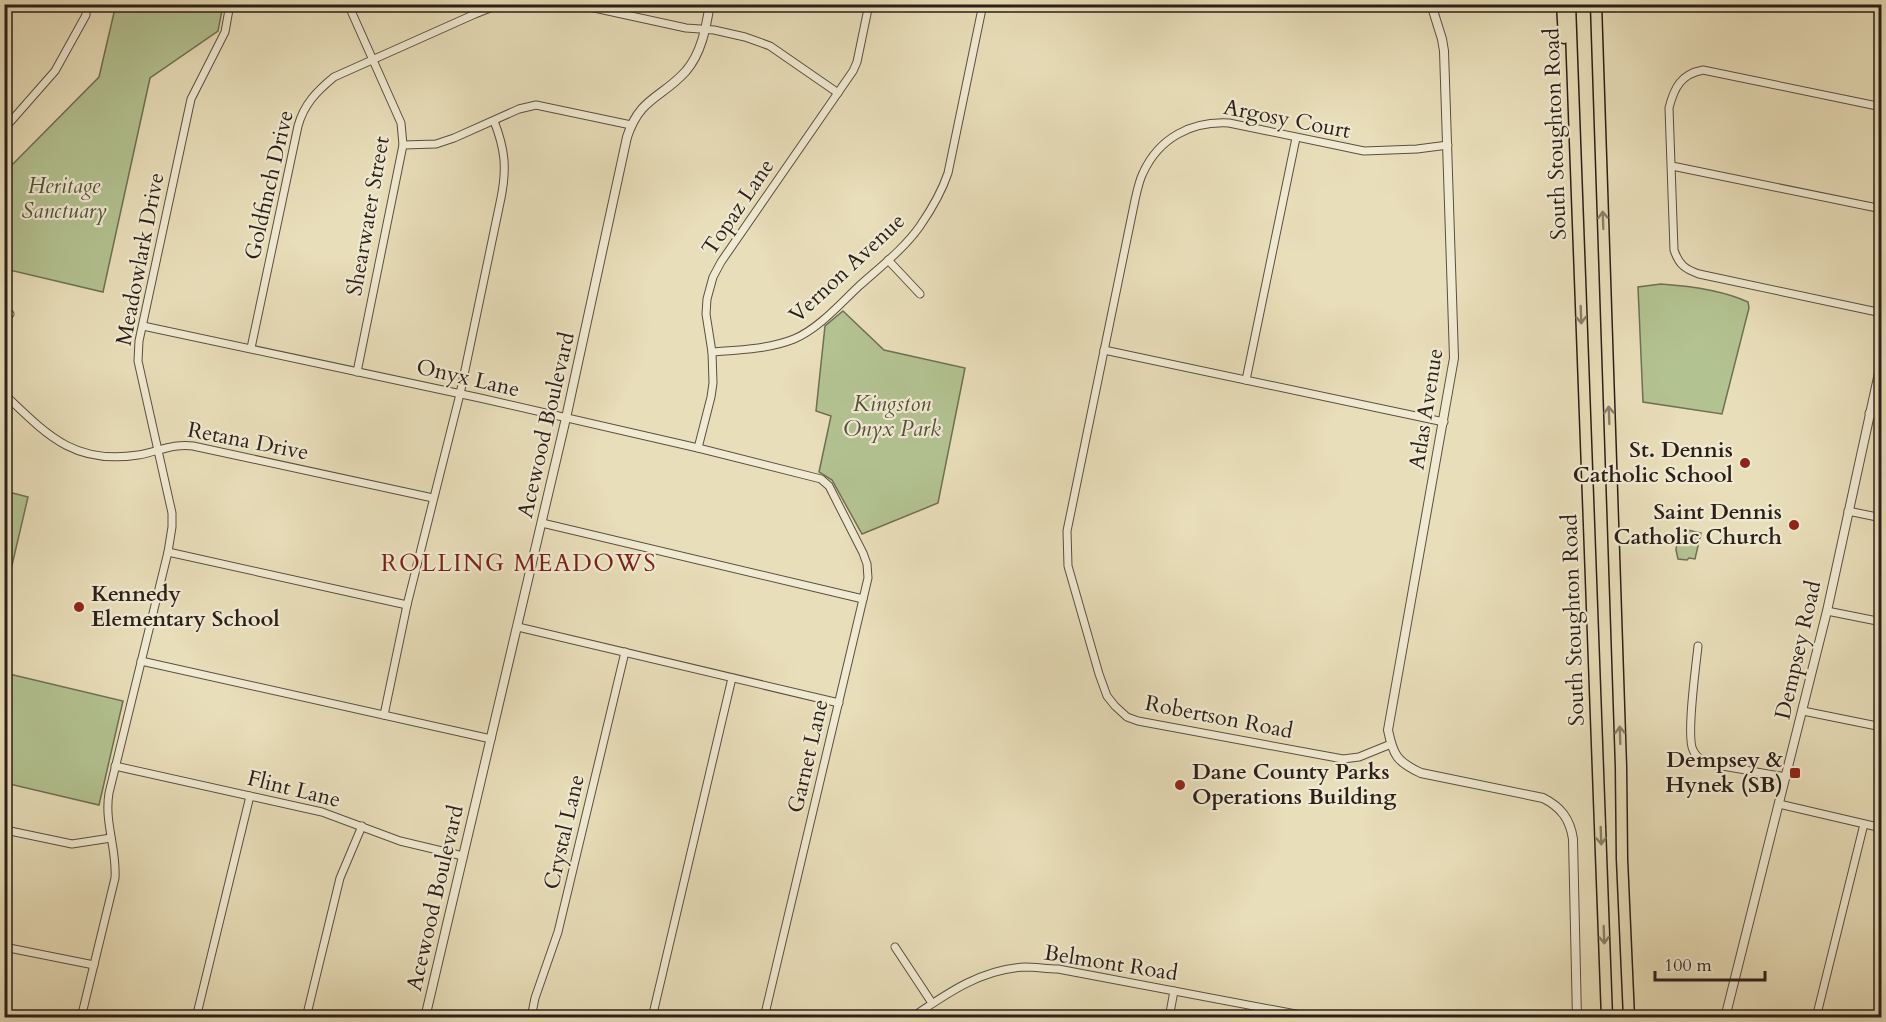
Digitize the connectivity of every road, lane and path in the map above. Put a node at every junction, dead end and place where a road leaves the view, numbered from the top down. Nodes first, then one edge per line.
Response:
1 (86, 4) edge
2 (230, 4) edge
3 (348, 4) edge
4 (500, 4) edge
5 (576, 4) edge
6 (710, 4) edge
7 (869, 4) edge
8 (983, 4) edge
9 (1431, 4) edge
10 (1562, 4) edge
11 (1570, 4) edge
12 (1596, 4) edge
13 (1604, 4) edge
14 (705, 30) junction
15 (374, 59) junction
16 (838, 93) junction
17 (1599, 94) junction
18 (1881, 107) edge
19 (494, 121) junction
20 (631, 125) junction
21 (4, 129) edge
22 (1296, 138) junction
23 (403, 145) junction
24 (1448, 145) junction
25 (1672, 166) junction
26 (1881, 209) edge
27 (1579, 257) junction
28 (888, 260) junction
29 (920, 294) dead end
30 (1881, 313) edge
31 (143, 326) junction
32 (251, 348) junction
33 (1104, 350) junction
34 (712, 352) junction
35 (1881, 359) edge
36 (357, 372) junction
37 (1246, 380) junction
38 (5, 394) edge
39 (460, 394) junction
40 (1869, 413) junction
41 (1881, 416) edge
42 (566, 418) junction
43 (1444, 422) junction
44 (698, 448) junction
45 (159, 451) junction
46 (433, 498) junction
47 (841, 506) joint
48 (1848, 511) junction
49 (1881, 518) edge
50 (542, 523) junction
51 (168, 552) junction
52 (863, 598) junction
53 (407, 605) junction
54 (1827, 610) junction
55 (1881, 622) edge
56 (518, 627) junction
57 (1698, 646) dead end
58 (625, 652) junction
59 (141, 661) junction
60 (732, 678) junction
61 (839, 703) junction
62 (1803, 711) junction
63 (384, 715) junction
64 (1881, 727) edge
65 (491, 739) junction
66 (1391, 744) junction
67 (115, 766) junction
68 (1786, 777) junction
69 (1621, 794) junction
70 (249, 795) junction
71 (1599, 795) junction
72 (1779, 804) junction
73 (1864, 824) junction
74 (362, 826) junction
75 (1881, 828) edge
76 (10, 831) dead end
77 (111, 838) junction
78 (463, 855) junction
79 (4, 947) edge
80 (895, 947) dead end
81 (94, 965) junction
82 (1174, 991) junction
83 (932, 1003) junction
84 (531, 1016) edge
85 (81, 1017) edge
86 (196, 1017) edge
87 (306, 1017) edge
88 (425, 1017) edge
89 (544, 1017) edge
90 (652, 1017) edge
91 (765, 1017) edge
92 (911, 1017) edge
93 (1169, 1017) edge
94 (1317, 1017) edge
95 (1577, 1017) edge
96 (1607, 1017) edge
97 (1630, 1017) edge
98 (1725, 1017) edge
99 (1816, 1017) edge

1 - 21 street
2 - 31 street, Meadowlark Drive
3 - 15 street, Shearwater Street
4 - 15 street, Goldfinch Drive
5 - 14 street
6 - 14 street, Acewood Boulevard
7 - 16 street, Topaz Lane
8 - 28 street, Vernon Avenue
9 - 24 street, Atlas Avenue
10 - 27 main road
11 - 27 main road, South Stoughton Road
12 - 17 main road, South Stoughton Road
13 - 17 main road
14 - 16 street
14 - 20 street, Acewood Boulevard
15 - 23 street, Shearwater Street
15 - 32 street, Goldfinch Drive
16 - 34 street, Topaz Lane
69 -> 17 main road, South Stoughton Road
18 - 25 street
19 - 20 street
19 - 23 street
19 - 39 street
20 - 42 street, Acewood Boulevard
22 - 24 street, Argosy Court
22 - 33 street, Argosy Court
22 - 37 street
23 - 36 street, Shearwater Street
24 - 43 street, Atlas Avenue
25 - 26 street
25 - 30 street
27 -> 71 main road, South Stoughton Road
28 - 29 street
28 - 34 street, Vernon Avenue
31 - 32 street, Onyx Lane
31 - 45 street, Meadowlark Drive
32 - 36 street, Onyx Lane
33 - 37 street
33 - 66 street, Robertson Road
34 - 44 street, Topaz Lane
35 - 40 street, Dempsey Road
36 - 39 street, Onyx Lane
37 - 43 street
38 - 45 street, Retana Drive
39 - 42 street, Onyx Lane
39 - 46 street
40 - 41 street
40 - 48 street, Dempsey Road
42 - 44 street, Onyx Lane
42 - 50 street, Acewood Boulevard
43 - 66 street, Atlas Avenue
44 - 47 street, Onyx Lane
45 - 46 street, Retana Drive
45 - 51 street, Meadowlark Drive
46 - 53 street
47 - 52 street, Garnet Lane
48 - 49 street
48 - 54 street, Dempsey Road
50 - 52 street
50 - 56 street, Acewood Boulevard
51 - 53 street
51 - 59 street, Meadowlark Drive
52 - 61 street, Garnet Lane
53 - 63 street
54 - 55 street
54 - 62 street, Dempsey Road
56 - 58 street
56 - 65 street, Acewood Boulevard
57 - 68 street
58 - 60 street
58 - 84 street, Crystal Lane
59 - 63 street
59 - 67 street, Meadowlark Drive
60 - 61 street
60 - 90 street
61 - 91 street, Garnet Lane
62 - 64 street
62 - 68 street, Dempsey Road
63 - 65 street
65 - 78 street, Acewood Boulevard
66 - 95 street
67 - 70 street, Flint Lane
67 - 77 street, Meadowlark Drive
68 - 72 street, Dempsey Road
69 - 71 main road
69 - 97 main road, South Stoughton Road
70 - 74 street, Flint Lane
70 - 86 street
71 -> 96 main road, South Stoughton Road
72 - 73 street
72 - 98 street, Dempsey Road
73 - 75 street
73 - 99 street
74 - 78 street, Flint Lane
74 - 87 street
76 - 77 street
77 - 81 street, Meadowlark Drive
78 - 88 street, Acewood Boulevard
79 - 81 street
80 - 83 street
81 - 85 street, Meadowlark Drive
82 - 83 street, Belmont Road
82 - 93 street
82 - 94 street, Belmont Road
83 - 92 street, Belmont Road
84 - 89 street

